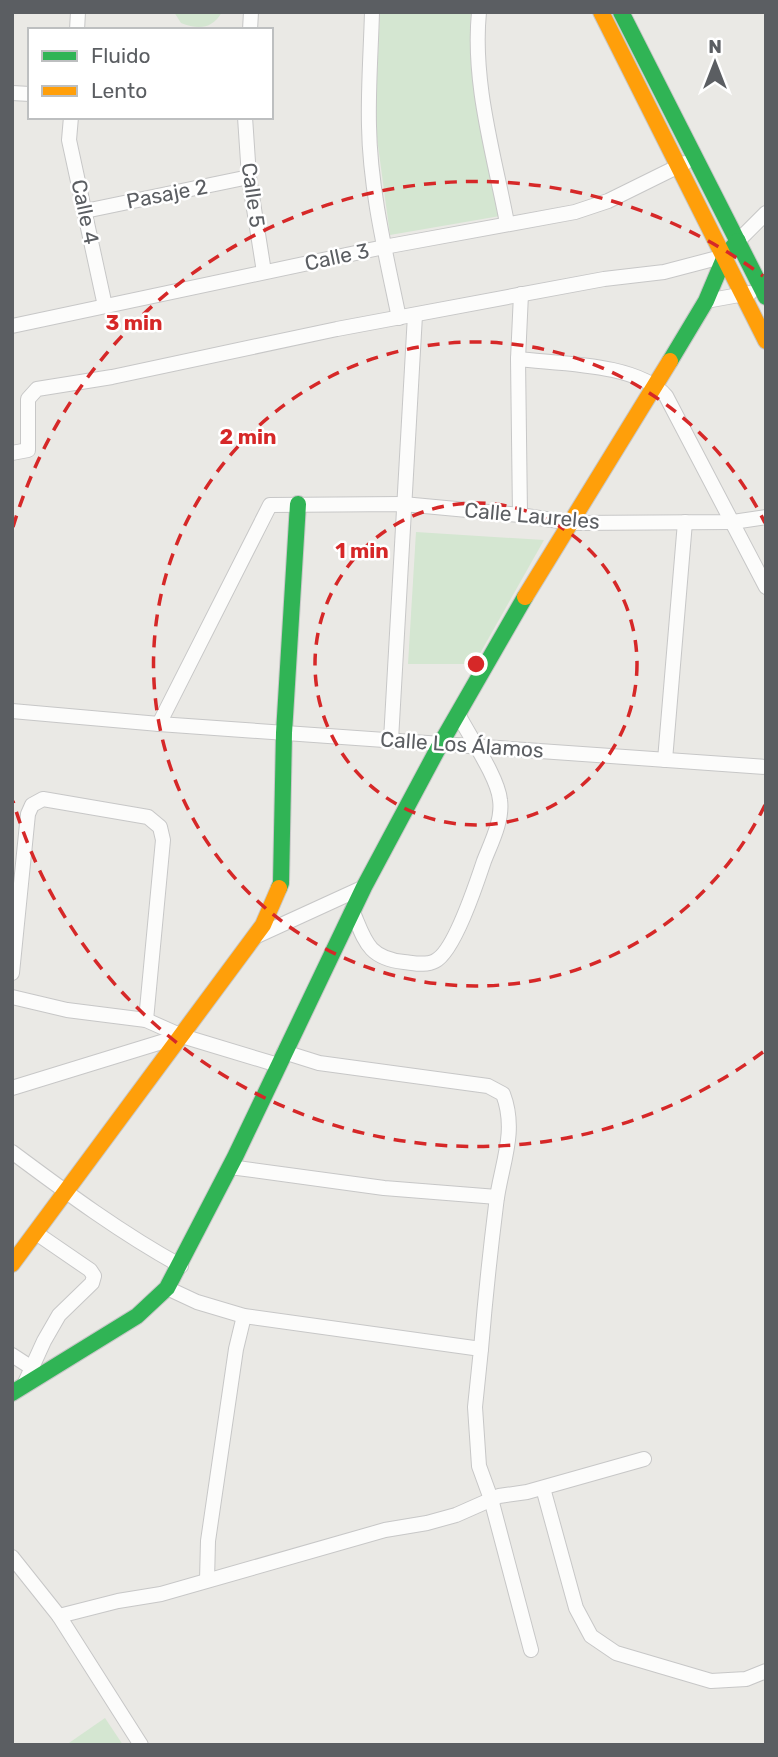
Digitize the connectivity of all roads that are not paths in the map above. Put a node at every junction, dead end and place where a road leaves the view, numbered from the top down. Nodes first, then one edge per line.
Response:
1 (372, 12) edge
2 (479, 12) edge
3 (601, 12) edge
4 (621, 12) edge
5 (632, 34) junction
6 (617, 42) junction
7 (654, 77) junction
8 (639, 85) junction
9 (71, 119) edge
10 (245, 119) edge
11 (695, 158) junction
12 (680, 166) junction
13 (249, 177) junction
14 (85, 211) junction
15 (766, 213) edge
16 (507, 223) junction
17 (738, 241) junction
18 (384, 247) junction
19 (725, 256) junction
20 (264, 272) junction
21 (521, 294) junction
22 (741, 294) junction
23 (765, 294) edge
24 (706, 301) junction
25 (105, 306) junction
26 (415, 315) junction
27 (400, 318) junction
28 (12, 326) edge
29 (766, 341) edge
30 (518, 359) junction
31 (656, 385) junction
32 (12, 453) edge
33 (298, 504) junction
34 (403, 505) junction
35 (520, 515) junction
36 (766, 517) edge
37 (685, 522) junction
38 (733, 522) junction
39 (572, 523) junction
40 (766, 587) edge
41 (12, 711) edge
42 (458, 714) junction
43 (159, 724) junction
44 (284, 733) junction
45 (391, 740) junction
46 (441, 743) junction
47 (475, 747) junction
48 (665, 760) junction
49 (766, 767) edge
50 (364, 887) junction
51 (352, 910) junction
52 (255, 936) junction
53 (12, 973) edge
54 (12, 997) edge
55 (146, 1020) junction
56 (182, 1036) junction
57 (281, 1059) junction
58 (12, 1088) edge
59 (12, 1152) edge
60 (233, 1162) junction
61 (66, 1192) junction
62 (496, 1196) junction
63 (36, 1233) junction
64 (12, 1264) edge
65 (181, 1266) junction
66 (167, 1288) junction
67 (244, 1316) junction
68 (481, 1349) junction
69 (12, 1354) edge
70 (32, 1368) junction
71 (18, 1390) edge
72 (644, 1459) dead end
73 (543, 1488) junction
74 (491, 1499) junction
75 (12, 1557) edge
76 (207, 1580) junction
77 (59, 1616) junction
78 (531, 1650) dead end
79 (766, 1671) edge
80 (141, 1745) edge

1 - 18 street
2 - 16 street
3 - 6 street
4 - 5 street
5 - 6 street
5 - 7 street
6 - 8 street
7 - 8 street
7 - 11 street
8 - 12 street
9 - 14 street, Calle 4
10 - 13 street, Calle 5
11 - 12 street, Calle 3
11 - 17 street
12 - 16 street, Calle 3
12 - 19 street
13 - 14 street, Pasaje 2
13 - 20 street, Calle 5
14 - 25 street, Calle 4
15 - 17 street
16 - 18 street, Calle 3
17 - 19 street
17 - 23 street
18 - 20 street, Calle 3
18 - 27 street
19 - 21 street
19 - 22 street
19 - 24 street
20 - 25 street, Calle 3
21 - 26 street
21 - 30 street
22 - 23 street
22 - 24 street
22 - 29 street
24 - 31 street
25 - 28 street, Calle 3
26 - 27 street
26 - 34 street
27 - 32 street
30 - 31 street
30 - 35 street
31 - 38 street
31 - 39 street
33 - 34 street, Calle Laureles
33 - 43 street, Calle Laureles
33 - 44 street
34 - 35 street, Calle Laureles
34 - 45 street
35 - 39 street, Calle Laureles
36 - 38 street, Calle Laureles
37 - 38 street, Calle Laureles
37 - 39 street, Calle Laureles
37 - 48 street
38 - 40 street
39 - 42 street
41 - 43 street, Calle Los Álamos
42 - 46 street
42 - 47 street
43 - 44 street, Calle Los Álamos
44 - 45 street, Calle Los Álamos
44 - 52 street
45 - 46 street, Calle Los Álamos
46 - 47 street, Calle Los Álamos
46 - 50 street
47 - 48 street, Calle Los Álamos
47 - 51 street
48 - 49 street, Calle Los Álamos
50 - 51 street
50 - 52 street
51 - 57 street
52 - 56 street
53 - 55 street
54 - 55 street
55 - 56 street
56 - 57 street
56 - 58 street
56 - 61 street
57 - 60 street
57 - 62 street
59 - 61 street
60 - 62 street
60 - 65 street
61 - 63 street
61 - 65 street
62 - 68 street
63 - 64 street
63 - 70 street
65 - 66 street
66 - 67 street
66 - 71 street
67 - 68 street
67 - 76 street
68 - 74 street
69 - 70 street
70 - 71 street
72 - 73 street
73 - 74 street
73 - 79 street
74 - 76 street
74 - 78 street
75 - 77 street
76 - 77 street
77 - 80 street

